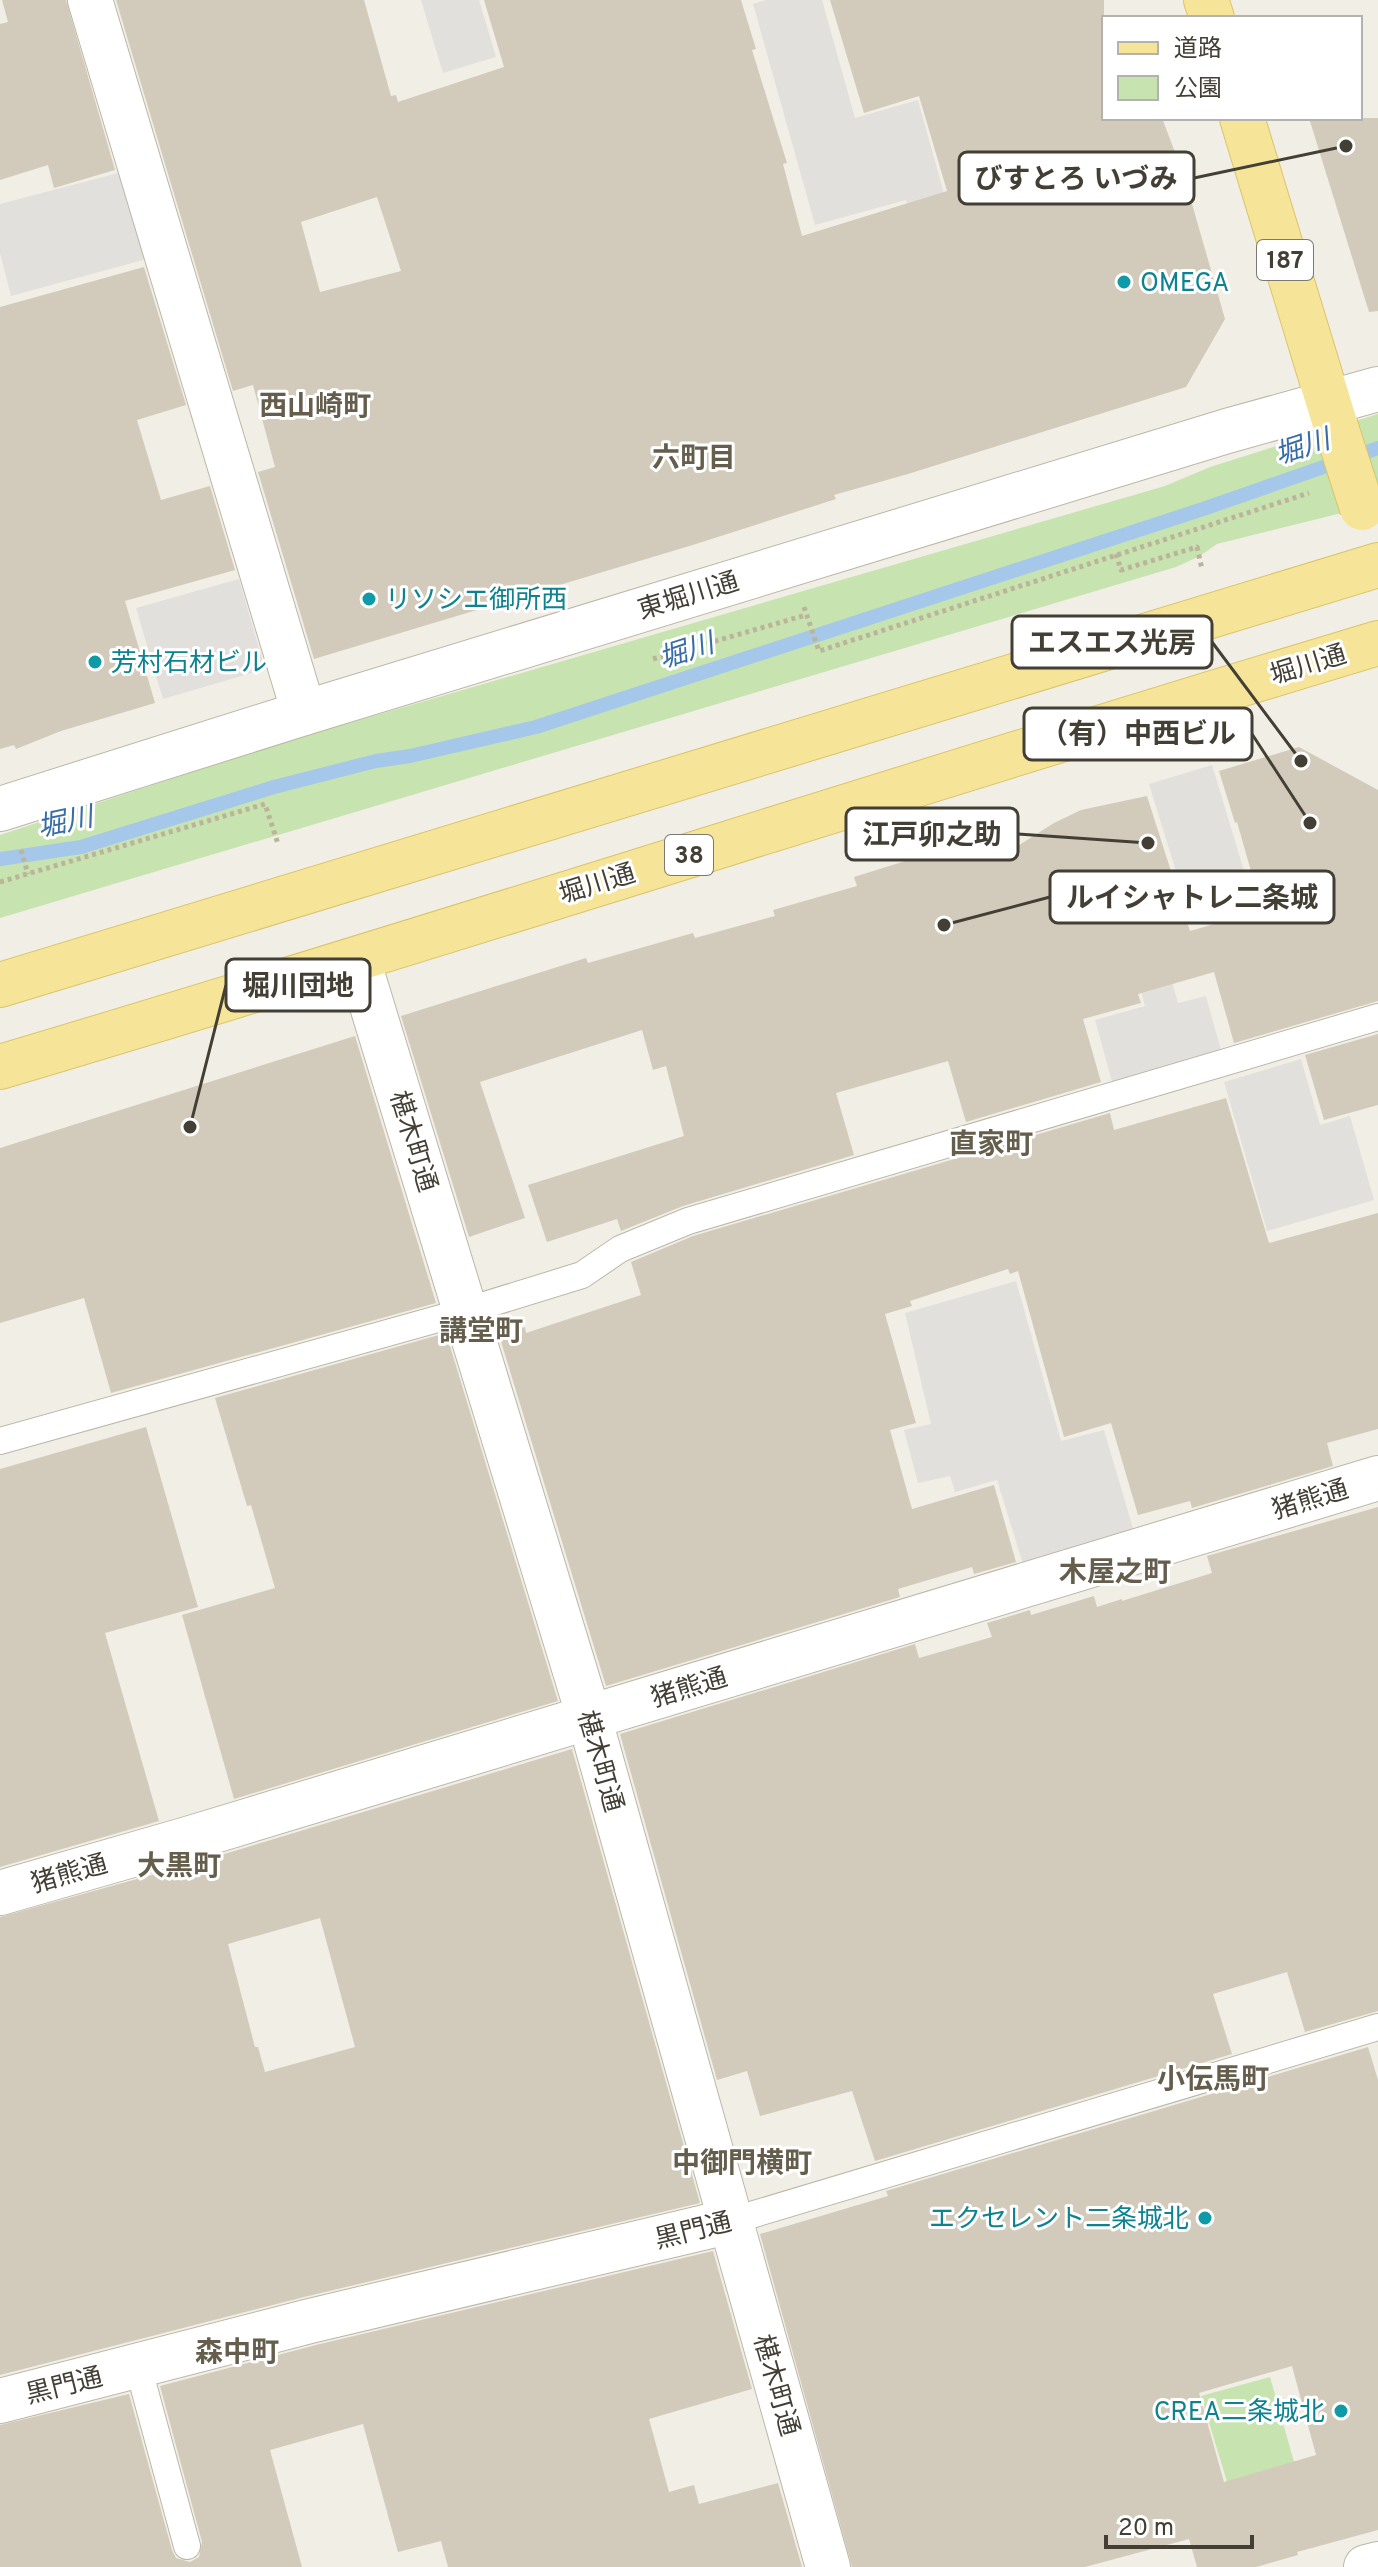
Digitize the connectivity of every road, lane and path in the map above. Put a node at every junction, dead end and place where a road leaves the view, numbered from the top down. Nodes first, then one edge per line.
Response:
1 (90, 0) edge
2 (1243, 120) edge
3 (1378, 389) edge
4 (1333, 415) junction
5 (1237, 515) dead end
6 (1116, 554) junction
7 (1378, 558) edge
8 (1378, 565) edge
9 (1203, 569) dead end
10 (806, 615) dead end
11 (1378, 643) edge
12 (304, 713) junction
13 (10, 827) edge
14 (278, 844) dead end
15 (28, 874) junction
16 (0, 882) edge
17 (358, 960) junction
18 (0, 985) edge
19 (1378, 1017) edge
20 (0, 1067) edge
21 (466, 1311) junction
22 (0, 1441) edge
23 (1378, 1478) edge
24 (589, 1717) junction
25 (0, 1893) edge
26 (1378, 2027) edge
27 (731, 2221) junction
28 (138, 2366) junction
29 (0, 2401) edge
30 (187, 2546) dead end
31 (1378, 2564) edge
32 (828, 2567) edge
33 (1366, 2567) edge

1 - 12 street
2 - 4 main road, 187
3 - 4 street, 東堀川通
4 - 7 main road, 187, bridge
4 - 12 street, 東堀川通
5 - 6 path
6 - 9 path
6 - 10 path
8 - 18 main road
11 - 17 main road, 堀川通 / 38
12 - 13 street, 東堀川通
13 - 15 path
14 - 15 path
15 - 16 path
17 - 20 main road, 堀川通 / 38
17 - 21 street, 椹木町通
19 - 21 lane
21 - 22 lane
21 - 24 street, 椹木町通
23 - 24 street, 猪熊通
24 - 25 street, 猪熊通
24 - 27 street, 椹木町通
26 - 27 lane, 黒門通
27 - 28 street, 黒門通
27 - 32 street, 椹木町通
28 - 29 street, 黒門通
28 - 30 lane
31 - 33 street

